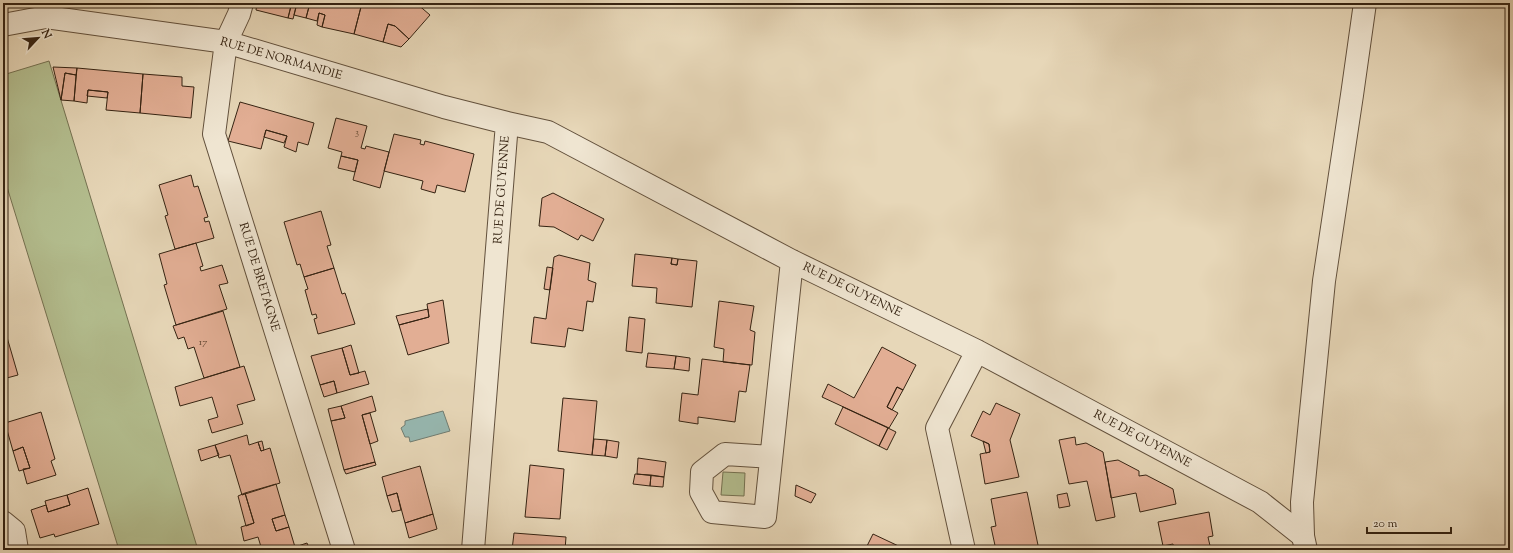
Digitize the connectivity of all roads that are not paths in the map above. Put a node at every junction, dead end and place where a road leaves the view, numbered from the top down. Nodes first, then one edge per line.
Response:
1 (242, 3) edge
2 (1365, 3) edge
3 (3, 25) edge
4 (226, 42) junction
5 (507, 123) junction
6 (792, 261) junction
7 (976, 351) junction
8 (771, 457) dead end
9 (3, 522) edge
10 (1304, 543) edge
11 (17, 550) edge
12 (344, 550) edge
13 (473, 550) edge
14 (964, 550) edge

1 - 4 street, RUE DE BRETAGNE
2 - 10 street
3 - 4 street, RUE DE NORMANDIE
4 - 5 street, RUE DE NORMANDIE
4 - 12 street, RUE DE BRETAGNE
5 - 6 street, RUE DE GUYENNE
5 - 13 street, RUE DE GUYENNE
6 - 7 street, RUE DE GUYENNE
6 - 8 street, RUE DE GUYENNE
7 - 10 street, RUE DE GUYENNE
7 - 14 street
9 - 11 street

